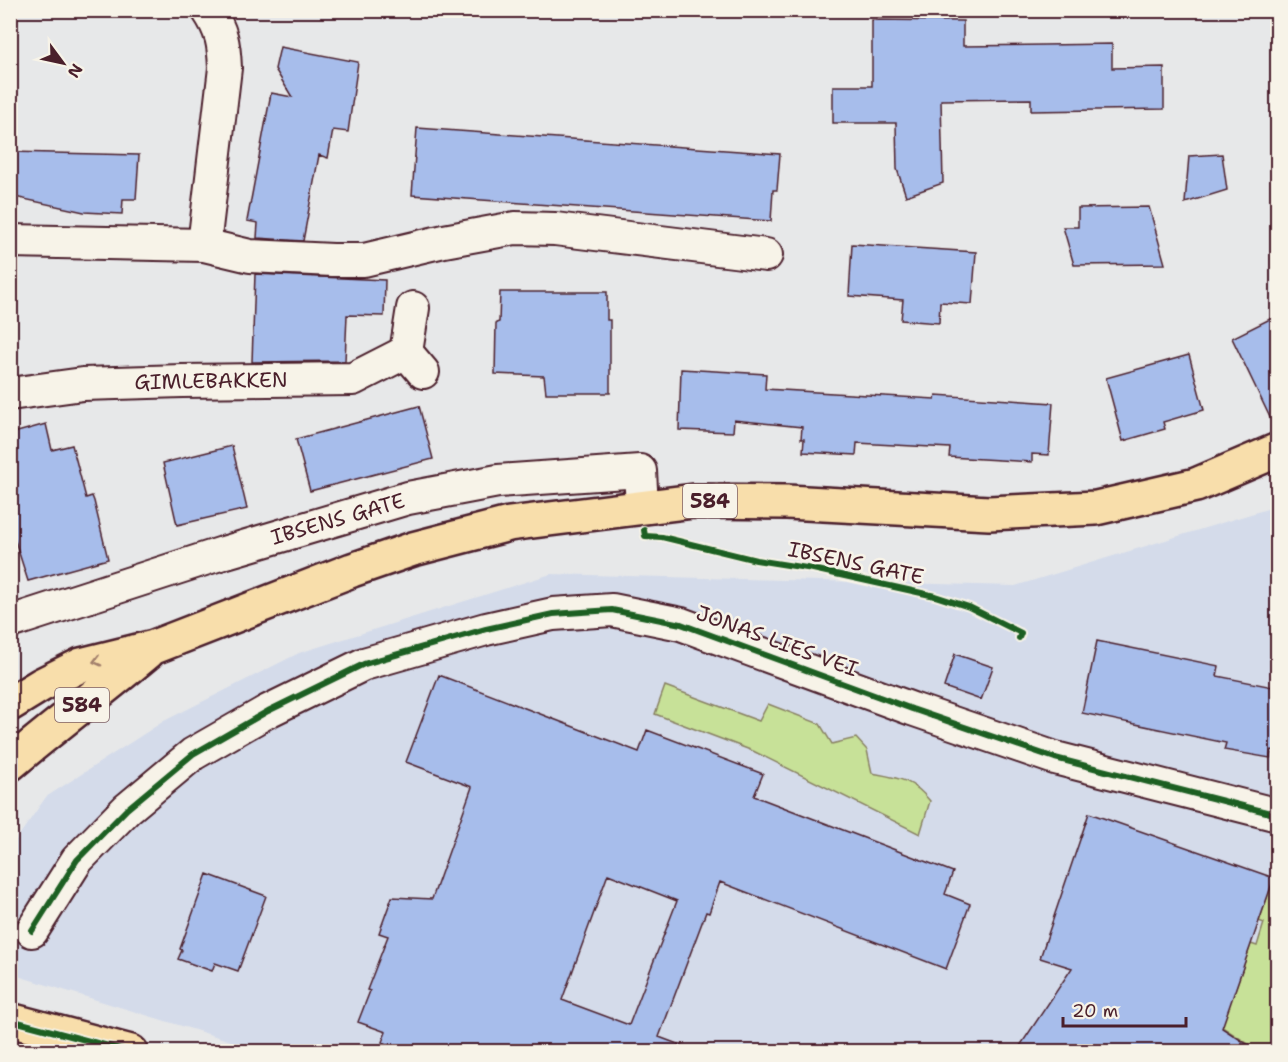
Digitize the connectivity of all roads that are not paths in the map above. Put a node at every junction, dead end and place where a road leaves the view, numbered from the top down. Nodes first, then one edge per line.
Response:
1 (208, 10) edge
2 (10, 241) edge
3 (204, 245) junction
4 (765, 255) dead end
5 (413, 308) dead end
6 (10, 394) edge
7 (1278, 450) edge
8 (642, 507) junction
9 (10, 622) edge
10 (154, 647) junction
11 (10, 704) edge
12 (10, 764) edge
13 (1278, 816) edge
14 (32, 931) dead end
15 (10, 1020) edge
16 (131, 1052) edge

1 - 3 street
2 - 3 street
3 - 4 street
5 - 6 street, GIMLEBAKKEN
7 - 8 main road, 584
8 - 9 street, IBSENS GATE
8 - 10 main road, 584
10 -> 11 main road, 584
10 - 12 main road, 584
13 - 14 street, JONAS LIES VEI
15 - 16 main road

